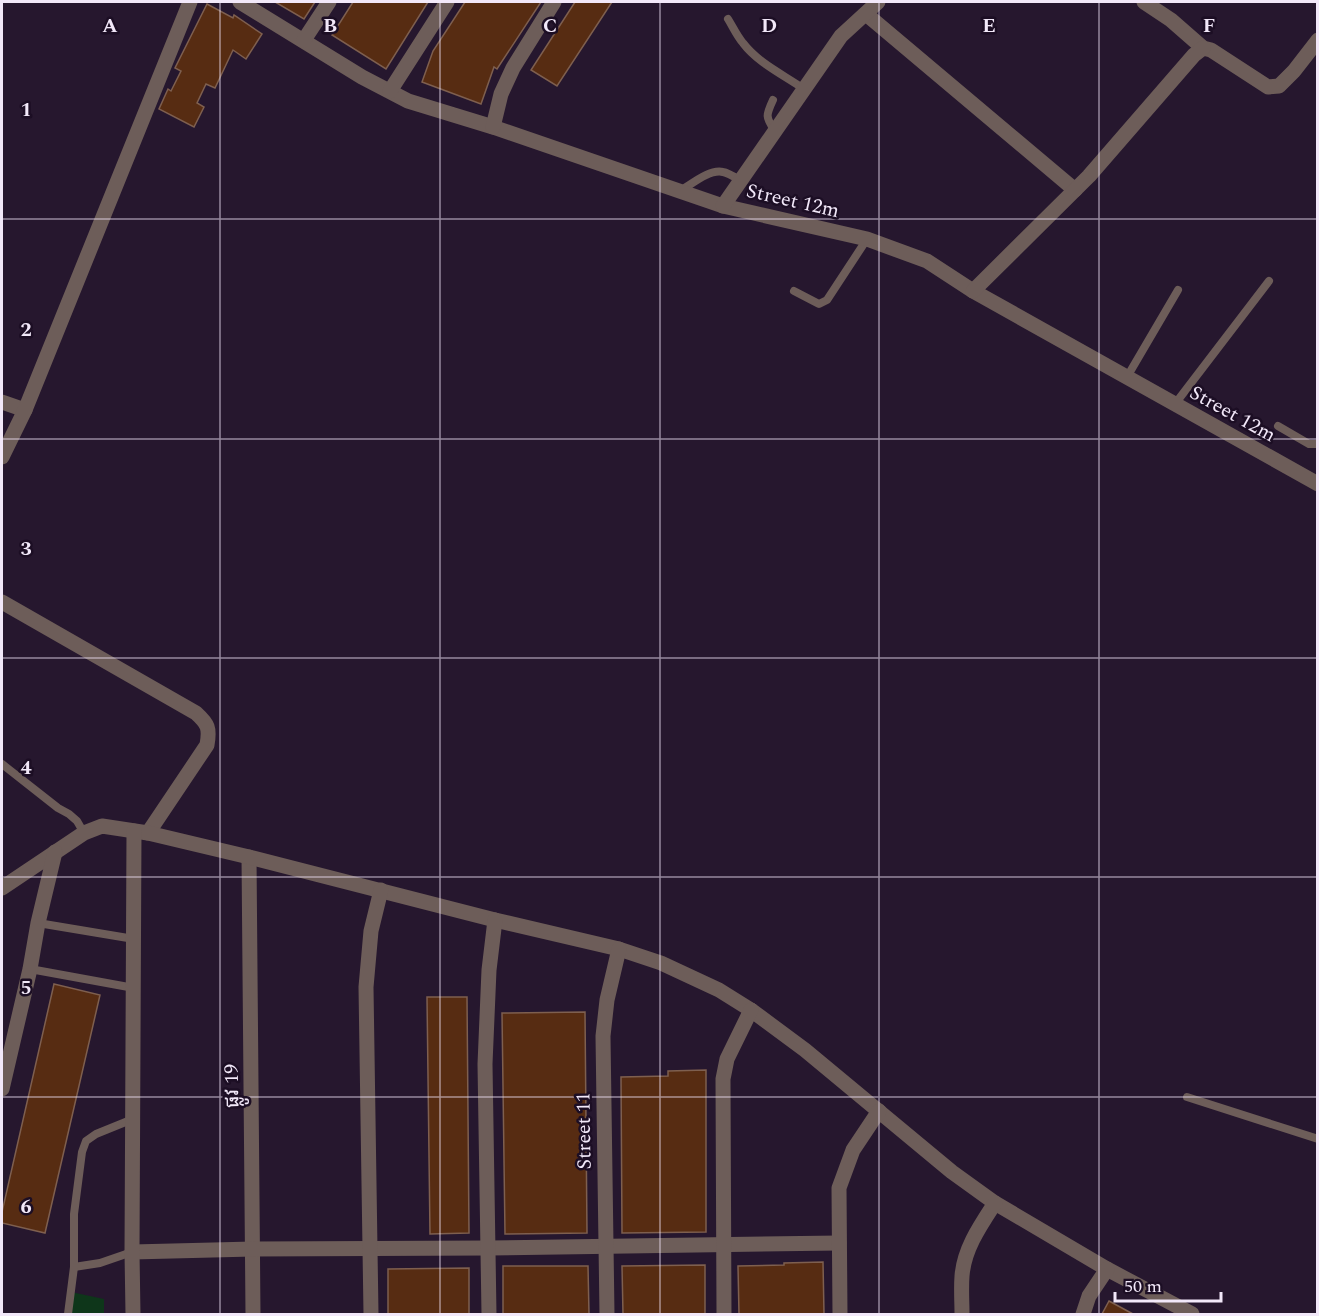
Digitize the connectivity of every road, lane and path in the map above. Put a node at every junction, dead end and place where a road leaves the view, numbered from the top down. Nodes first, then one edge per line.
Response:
1 (190, 2) edge
2 (240, 2) edge
3 (329, 2) edge
4 (447, 2) edge
5 (555, 2) edge
6 (878, 2) edge
7 (1144, 2) edge
8 (866, 14) junction
9 (728, 19) dead end
10 (304, 40) junction
11 (1317, 40) edge
12 (1203, 48) junction
13 (804, 89) junction
14 (390, 91) junction
15 (773, 100) dead end
16 (493, 127) junction
17 (775, 131) junction
18 (741, 181) junction
19 (1075, 190) junction
20 (680, 191) junction
21 (723, 206) junction
22 (867, 239) junction
23 (1269, 281) dead end
24 (1178, 290) dead end
25 (794, 291) dead end
26 (973, 291) junction
27 (1127, 377) junction
28 (2, 402) edge
29 (1175, 404) junction
30 (25, 410) junction
31 (1278, 426) dead end
32 (1317, 444) edge
33 (2, 457) edge
34 (1317, 484) edge
35 (2, 602) edge
36 (2, 764) edge
37 (141, 832) junction
38 (84, 833) junction
39 (55, 852) junction
40 (249, 857) junction
41 (2, 888) edge
42 (381, 890) junction
43 (495, 920) junction
44 (38, 923) junction
45 (134, 939) junction
46 (619, 949) junction
47 (30, 969) junction
48 (134, 988) junction
49 (751, 1010) junction
50 (2, 1089) edge
51 (1187, 1097) dead end
52 (879, 1111) junction
53 (133, 1119) junction
54 (1317, 1140) edge
55 (995, 1203) junction
56 (839, 1243) junction
57 (723, 1244) junction
58 (606, 1245) junction
59 (370, 1247) junction
60 (489, 1248) junction
61 (253, 1249) junction
62 (132, 1252) junction
63 (74, 1267) junction
64 (1107, 1269) junction
65 (129, 1312) edge
66 (68, 1314) edge
67 (253, 1314) edge
68 (371, 1314) edge
69 (489, 1314) edge
70 (607, 1314) edge
71 (724, 1314) edge
72 (840, 1314) edge
73 (962, 1314) edge
74 (1083, 1314) edge
75 (1192, 1314) edge

1 - 30 street
2 - 10 street, Street 12m
3 - 10 street
4 - 14 street
5 - 16 street
6 - 8 street
7 - 12 street
8 - 13 street
8 - 19 street
9 - 13 lane
10 - 14 street, Street 12m
11 - 12 street
12 - 19 street
13 - 17 street
14 - 16 street, Street 12m
15 - 17 lane
16 - 20 street, Street 12m
17 - 18 street
18 - 20 lane
18 - 21 street
19 - 26 street
20 - 21 street, Street 12m
21 - 22 street, Street 12m
22 - 25 lane
22 - 26 street, Street 12m
23 - 29 lane
24 - 27 lane
26 - 27 street, Street 12m
27 - 29 street, Street 12m
28 - 30 street
29 - 34 street, Street 12m
30 - 33 street
31 - 32 lane
35 - 37 street
36 - 38 lane
37 - 38 street
37 - 40 street
37 - 45 street
38 - 39 street
39 - 41 street
39 - 44 street
40 - 42 street
40 - 61 street, ផ្លូវ 19
42 - 43 street
42 - 59 street
43 - 46 street
43 - 60 street
44 - 45 lane
44 - 47 street
45 - 48 street
46 - 49 street
46 - 58 street, Street 11
47 - 48 lane
47 - 50 street
48 - 53 street
49 - 52 street
49 - 57 street
51 - 54 lane
52 - 55 street
52 - 56 street
53 - 62 street
53 - 63 lane
55 - 64 street
55 - 73 street
56 - 57 street
56 - 72 street
57 - 58 street
57 - 71 street
58 - 60 street
58 - 70 street, Street 11
59 - 60 street
59 - 61 street
59 - 68 street
60 - 69 street
61 - 62 street
61 - 67 street, ផ្លូវ 19
62 - 63 lane
62 - 65 street
63 - 66 lane
64 - 74 street
64 - 75 street

